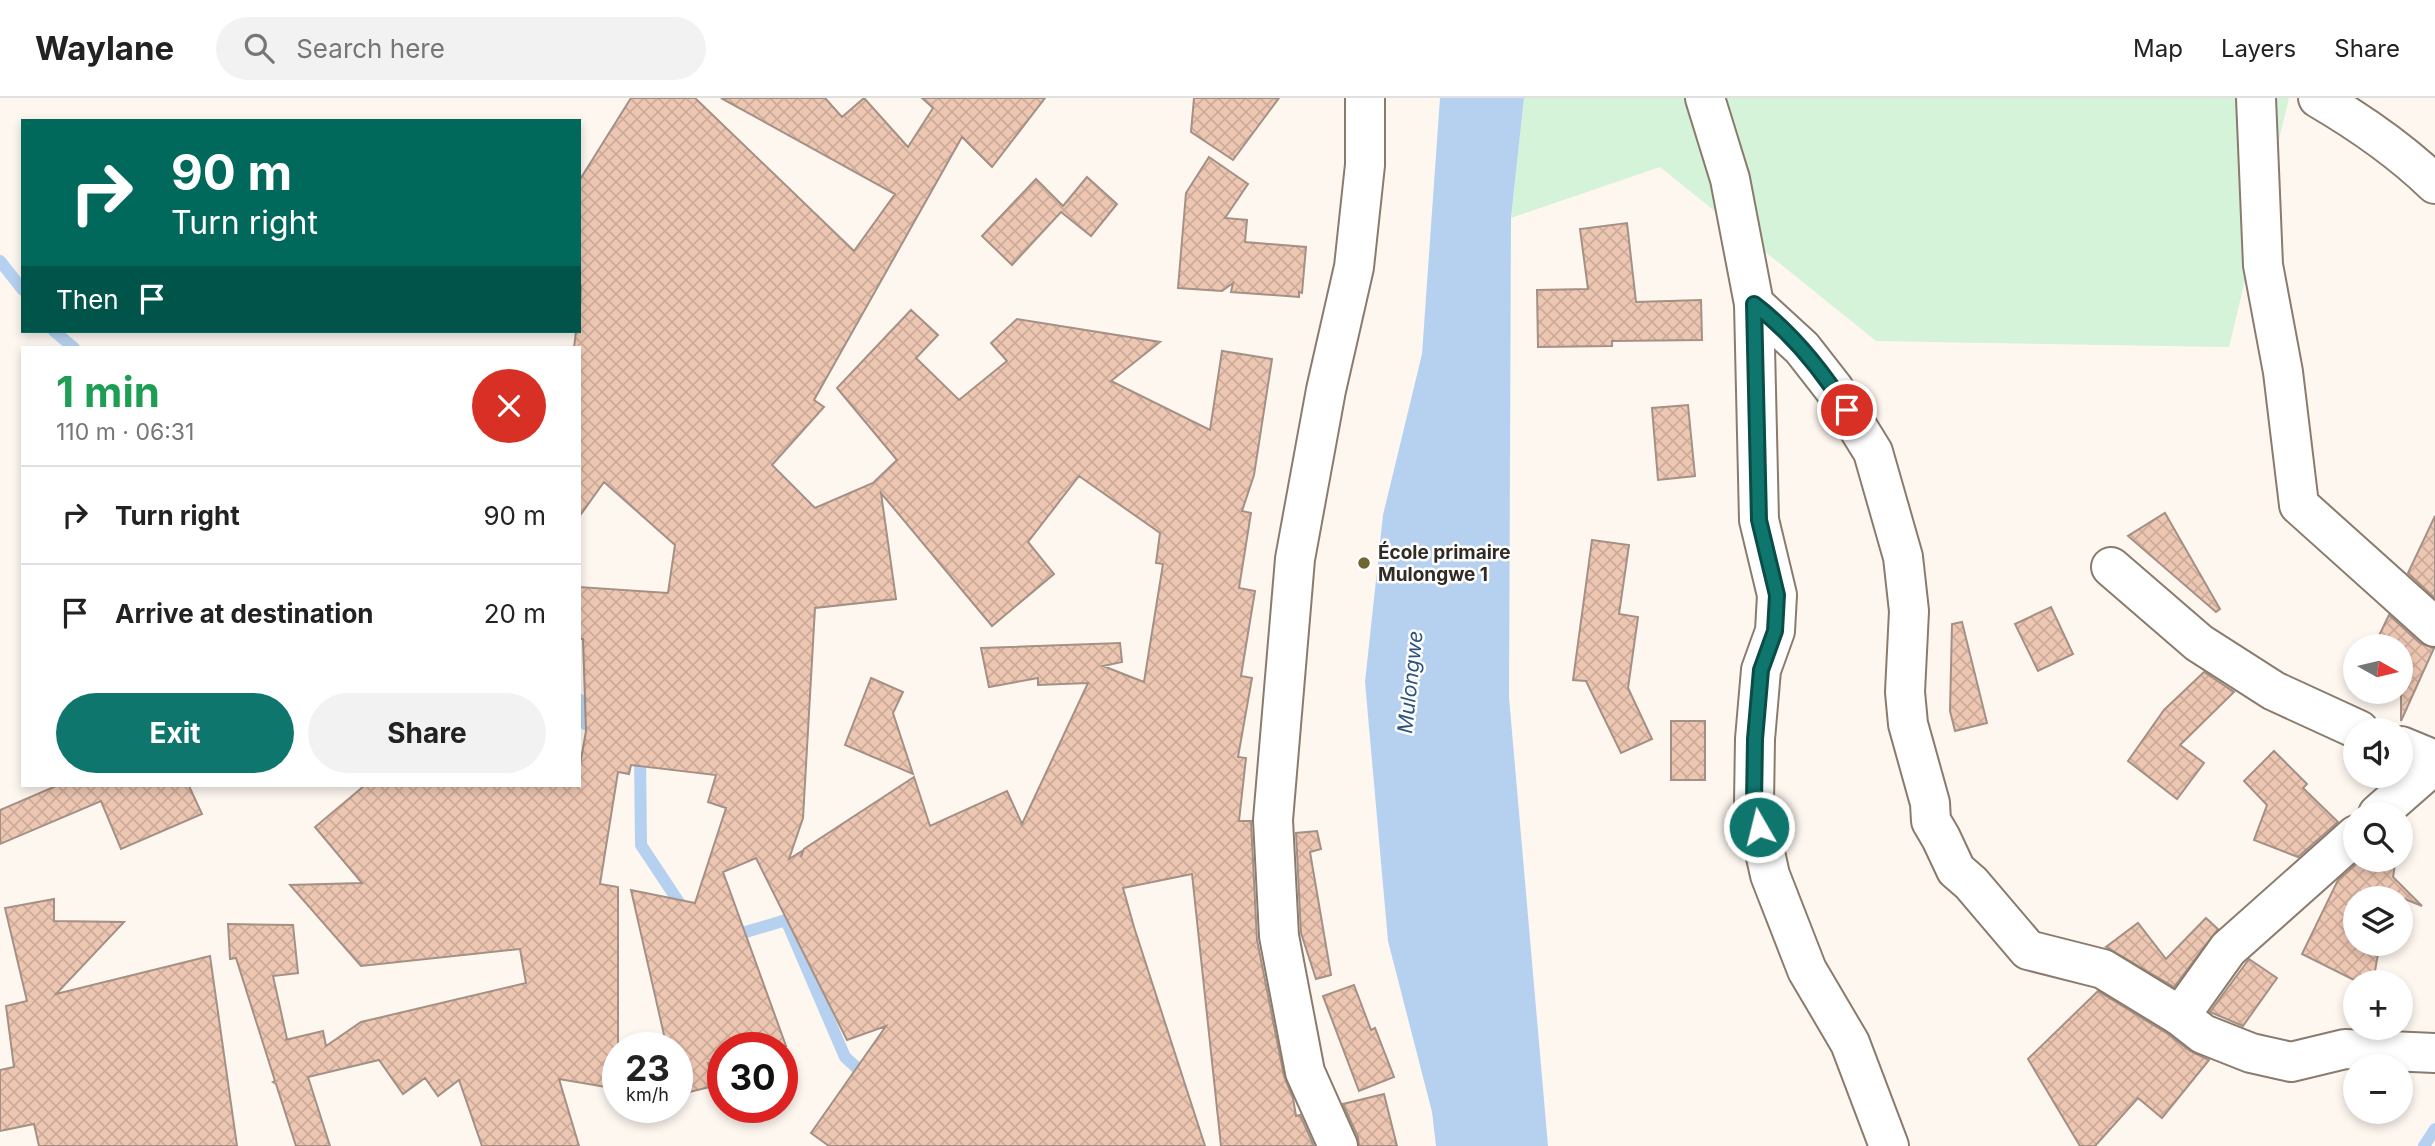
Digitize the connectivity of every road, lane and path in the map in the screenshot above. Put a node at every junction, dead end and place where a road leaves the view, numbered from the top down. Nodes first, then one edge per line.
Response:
1 (1365, 98) edge
2 (1705, 98) edge
3 (2256, 98) edge
4 (2318, 98) edge
5 (2435, 184) edge
6 (1754, 304) junction
7 (2111, 567) dead end
8 (2435, 627) edge
9 (2343, 723) edge
10 (2413, 752) edge
11 (2435, 762) edge
12 (2391, 802) edge
13 (2343, 847) edge
14 (2180, 1016) junction
15 (2435, 1053) edge
16 (1338, 1146) edge
17 (1889, 1146) edge

1 - 16 street
2 - 6 street
3 - 8 street
4 - 5 street
6 - 14 street
6 - 17 street
7 - 9 street
10 - 11 street
11 - 12 street
13 - 14 street
14 - 15 street

